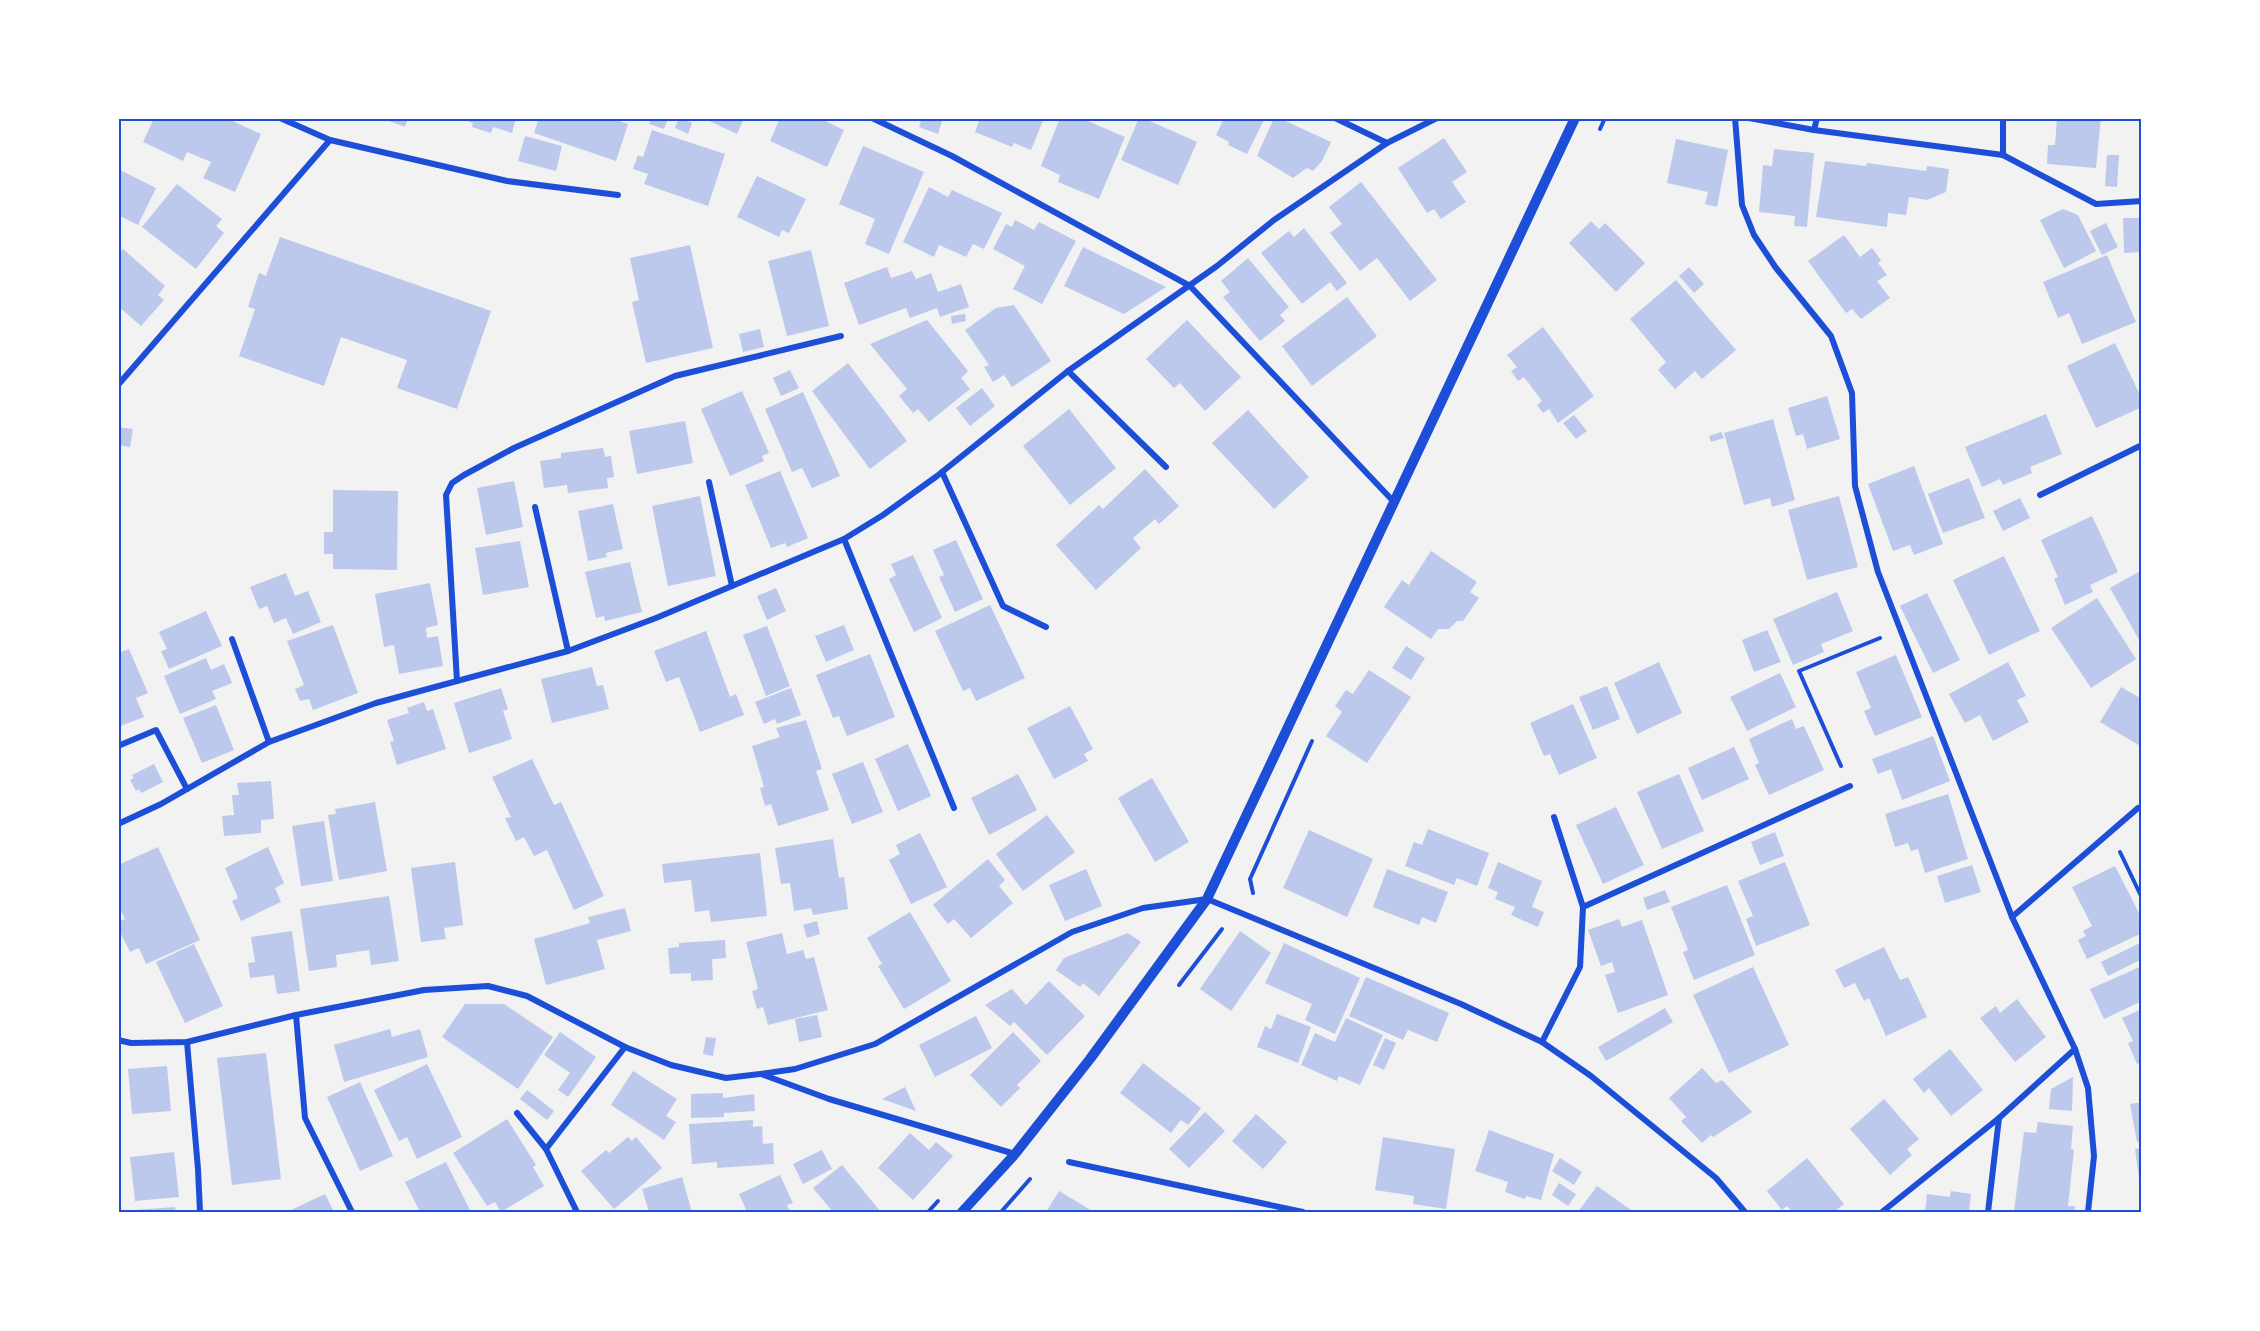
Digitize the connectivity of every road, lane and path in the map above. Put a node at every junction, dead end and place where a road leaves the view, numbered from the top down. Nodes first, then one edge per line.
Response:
1 (280, 118) edge
2 (872, 118) edge
3 (1335, 118) edge
4 (1437, 118) edge
5 (1575, 118) edge
6 (1735, 118) edge
7 (1749, 118) edge
8 (1817, 118) edge
9 (2003, 118) edge
10 (1814, 129) junction
11 (330, 140) junction
12 (1387, 143) junction
13 (2003, 155) junction
14 (618, 195) dead end
15 (2142, 201) edge
16 (1190, 286) junction
17 (841, 336) dead end
18 (1068, 371) junction
19 (118, 386) edge
20 (2142, 445) edge
21 (1166, 467) dead end
22 (942, 472) junction
23 (709, 482) dead end
24 (2040, 495) dead end
25 (1395, 502) junction
26 (535, 507) dead end
27 (844, 539) junction
28 (732, 586) junction
29 (1046, 627) dead end
30 (1900, 630) junction
31 (232, 639) dead end
32 (568, 651) junction
33 (457, 681) junction
34 (269, 742) junction
35 (118, 746) edge
36 (1850, 786) joint
37 (187, 789) junction
38 (954, 808) dead end
39 (2138, 808) dead end
40 (1554, 817) dead end
41 (118, 824) edge
42 (2110, 831) junction
43 (1250, 879) dead end
44 (1254, 896) dead end
45 (2142, 898) edge
46 (1207, 899) junction
47 (1583, 907) junction
48 (2012, 917) junction
49 (1229, 927) dead end
50 (1184, 977) dead end
51 (296, 1015) junction
52 (118, 1040) edge
53 (187, 1042) junction
54 (1542, 1042) junction
55 (625, 1047) junction
56 (2075, 1049) junction
57 (760, 1074) junction
58 (517, 1113) dead end
59 (1999, 1118) junction
60 (546, 1149) junction
61 (1015, 1154) junction
62 (1069, 1162) dead end
63 (200, 1212) edge
64 (352, 1212) edge
65 (577, 1212) edge
66 (962, 1212) edge
67 (1303, 1212) edge
68 (1745, 1212) edge
69 (1882, 1212) edge
70 (1989, 1212) edge
71 (2088, 1212) edge

1 - 11 street
2 - 16 street
3 - 12 street
4 - 12 street
5 - 25 street
6 - 30 street
7 - 10 street
8 - 10 street
9 - 13 street
10 - 13 street
11 - 14 street
11 - 19 street
12 - 16 street
13 - 15 street
16 - 18 street
16 - 25 street
17 - 33 street
18 - 21 street
18 - 22 street
20 - 24 street
22 - 27 street
22 - 29 street
23 - 28 street
25 - 46 street
26 - 32 street
27 - 28 street
27 - 38 street
28 - 32 street
30 - 36 path
30 - 48 street
31 - 34 street
32 - 33 street
33 - 34 street
34 - 37 street
35 - 37 street
36 - 47 street
37 - 41 street
39 - 42 street
40 - 47 street
42 - 45 path
42 - 48 street
43 - 44 path
46 - 54 street
46 - 57 street
46 - 61 street
47 - 54 street
48 - 56 street
49 - 50 path
51 - 53 street
51 - 55 street
51 - 64 street
52 - 53 street
53 - 63 street
54 - 68 street
55 - 57 street
55 - 60 street
56 - 59 street
56 - 71 street
57 - 61 street
58 - 60 street
59 - 69 street
59 - 70 street
60 - 65 street
61 - 66 street
62 - 67 street

